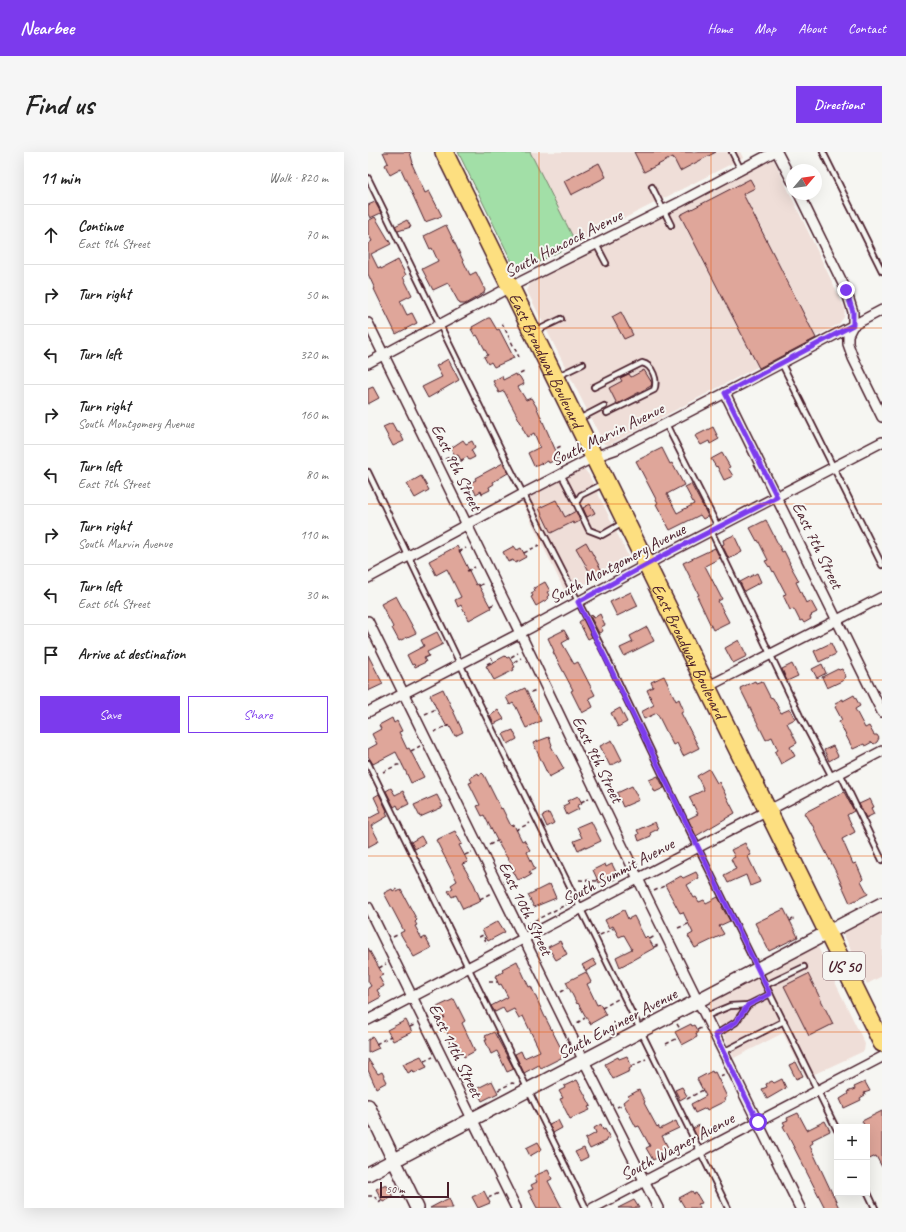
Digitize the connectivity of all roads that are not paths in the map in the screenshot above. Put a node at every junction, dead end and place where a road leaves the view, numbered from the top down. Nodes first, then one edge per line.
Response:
1 (444, 152) edge
2 (732, 152) edge
3 (774, 152) edge
4 (777, 152) edge
5 (823, 152) edge
6 (786, 169) edge
7 (741, 170) junction
8 (368, 178) edge
9 (652, 187) dead end
10 (802, 200) edge
11 (664, 210) junction
12 (671, 225) dead end
13 (596, 244) junction
14 (606, 263) dead end
15 (882, 271) edge
16 (510, 287) junction
17 (882, 310) edge
18 (561, 319) dead end
19 (368, 323) edge
20 (440, 325) junction
21 (853, 325) junction
22 (532, 333) junction
23 (384, 355) junction
24 (781, 362) junction
25 (368, 363) edge
26 (582, 364) dead end
27 (555, 378) junction
28 (594, 387) dead end
29 (725, 393) junction
30 (604, 406) dead end
31 (607, 413) dead end
32 (882, 417) edge
33 (576, 421) junction
34 (666, 423) junction
35 (882, 442) edge
36 (594, 457) junction
37 (834, 467) junction
38 (368, 472) edge
39 (561, 474) junction
40 (606, 482) junction
41 (523, 494) junction
42 (777, 497) junction
43 (576, 503) junction
44 (626, 522) junction
45 (467, 524) junction
46 (714, 529) junction
47 (409, 556) junction
48 (646, 564) junction
49 (882, 565) edge
50 (368, 578) edge
51 (882, 597) edge
52 (578, 602) junction
53 (837, 620) junction
54 (368, 621) edge
55 (520, 633) junction
56 (771, 654) junction
57 (460, 664) junction
58 (707, 687) junction
59 (404, 693) junction
60 (368, 712) edge
61 (882, 712) edge
62 (882, 751) edge
63 (368, 763) edge
64 (836, 775) junction
65 (768, 811) junction
66 (698, 847) junction
67 (882, 860) edge
68 (638, 879) junction
69 (882, 904) edge
70 (368, 907) edge
71 (581, 908) junction
72 (828, 932) junction
73 (524, 938) junction
74 (804, 967) dead end
75 (468, 968) junction
76 (758, 969) junction
77 (766, 985) junction
78 (770, 994) junction
79 (412, 997) junction
80 (698, 1000) junction
81 (748, 1005) junction
82 (706, 1016) junction
83 (368, 1020) edge
84 (784, 1021) junction
85 (641, 1030) junction
86 (715, 1035) junction
87 (882, 1043) edge
88 (723, 1052) junction
89 (882, 1057) edge
90 (584, 1060) junction
91 (523, 1088) junction
92 (818, 1090) junction
93 (368, 1106) edge
94 (472, 1119) junction
95 (758, 1122) junction
96 (834, 1124) edge
97 (700, 1152) junction
98 (394, 1160) junction
99 (368, 1174) edge
100 (644, 1181) junction
101 (869, 1196) edge
102 (417, 1208) edge
103 (516, 1208) edge
104 (586, 1208) edge
105 (592, 1208) edge
106 (658, 1208) edge
107 (728, 1208) edge
108 (800, 1208) edge
109 (875, 1208) edge

1 - 16 highway, East Broadway Boulevard / US 50
2 - 7 lane
3 - 7 street, South Hancock Avenue
4 - 6 street
5 - 15 lane
7 - 11 street, South Hancock Avenue
8 - 20 lane
9 - 11 lane
10 - 21 street
11 - 12 lane
11 - 13 street, South Hancock Avenue
13 - 14 lane
13 - 16 street, South Hancock Avenue
16 - 20 street, South Hancock Avenue
16 - 22 highway, East Broadway Boulevard / US 50
17 - 21 street, South Marvin Avenue
18 - 22 lane
19 - 23 street, East 9th Street
20 - 23 street, South Hancock Avenue
20 - 41 lane
21 - 24 street, South Marvin Avenue
21 - 32 street
22 - 27 highway, East Broadway Boulevard / US 50
23 - 25 street, South Hancock Avenue
23 - 45 street, East 9th Street
24 - 29 street, South Marvin Avenue
24 - 37 lane
26 - 27 lane
27 - 33 highway, East Broadway Boulevard / US 50
28 - 31 lane
29 - 34 street, South Marvin Avenue
29 - 42 street, East 7th Street
30 - 33 lane
33 - 36 highway, East Broadway Boulevard / US 50
34 - 36 street, South Marvin Avenue
34 - 46 lane
35 - 37 street, South Montgomery Avenue
36 - 39 street, South Marvin Avenue
36 - 40 highway, East Broadway Boulevard / US 50
37 - 42 street, South Montgomery Avenue
37 - 49 lane
38 - 47 lane
39 - 41 street, South Marvin Avenue
39 - 43 lane
40 - 43 lane
40 - 44 highway, East Broadway Boulevard / US 50
41 - 45 street, South Marvin Avenue
41 - 52 lane
42 - 46 street, South Montgomery Avenue
42 - 53 street, East 7th Street
43 - 44 lane
44 - 48 highway, East Broadway Boulevard / US 50
45 - 47 street, South Marvin Avenue
45 - 55 street, East 9th Street
46 - 48 street, South Montgomery Avenue
46 - 56 lane
47 - 50 street, South Marvin Avenue
47 - 57 lane
48 - 52 street, South Montgomery Avenue
48 - 58 highway, East Broadway Boulevard / US 50
51 - 53 street
52 - 55 street, South Montgomery Avenue
52 - 66 lane
53 - 56 street
53 - 61 street, East 7th Street
54 - 59 street, East 10th Street
55 - 57 street, South Montgomery Avenue
55 - 68 street, East 9th Street
56 - 58 street
56 - 64 lane
57 - 59 street, South Montgomery Avenue
57 - 71 lane
58 - 65 highway, East Broadway Boulevard / US 50
59 - 60 street, South Montgomery Avenue
59 - 73 street, East 10th Street
62 - 64 street, South Summit Avenue
63 - 75 lane
64 - 65 street, South Summit Avenue
64 - 67 lane
65 - 66 street, South Summit Avenue
65 - 72 highway, East Broadway Boulevard / US 50
66 - 68 street, South Summit Avenue
66 - 76 lane
68 - 71 street, South Summit Avenue
68 - 80 street, East 9th Street
69 - 72 street, South Engineer Avenue
70 - 79 street, East 11th Street
71 - 73 street, South Summit Avenue
71 - 85 lane
72 - 76 street, South Engineer Avenue
72 - 87 highway, East Broadway Boulevard / US 50
73 - 75 street, South Summit Avenue
73 - 90 street, East 10th Street
74 - 77 lane
75 - 79 street, South Summit Avenue
75 - 91 lane
76 - 77 lane
76 - 80 street, South Engineer Avenue
77 - 78 lane
78 - 81 lane
78 - 84 lane
79 - 83 street, South Summit Avenue
79 - 94 street, East 11th Street
80 - 82 street, East 9th Street
80 - 85 street, South Engineer Avenue
81 - 82 lane
81 - 86 lane
82 - 86 street, East 9th Street
84 - 88 lane
84 - 92 lane
85 - 90 street, South Engineer Avenue
85 - 97 lane
86 - 88 street, East 9th Street
88 - 95 street, East 9th Street
89 - 92 street, South Wagner Avenue
90 - 91 street, South Engineer Avenue
90 - 100 street, East 10th Street
91 - 94 street, South Engineer Avenue
91 - 104 lane
92 - 95 street, South Wagner Avenue
92 - 96 lane
93 - 98 street
94 - 98 street, South Engineer Avenue
94 - 103 street, East 11th Street
95 - 97 street, South Wagner Avenue
95 - 108 street, East 9th Street
97 - 100 street, South Wagner Avenue
97 - 107 lane
98 - 99 street, South Engineer Avenue
98 - 102 street
100 - 105 street, South Wagner Avenue
100 - 106 street, East 10th Street
101 - 109 lane

